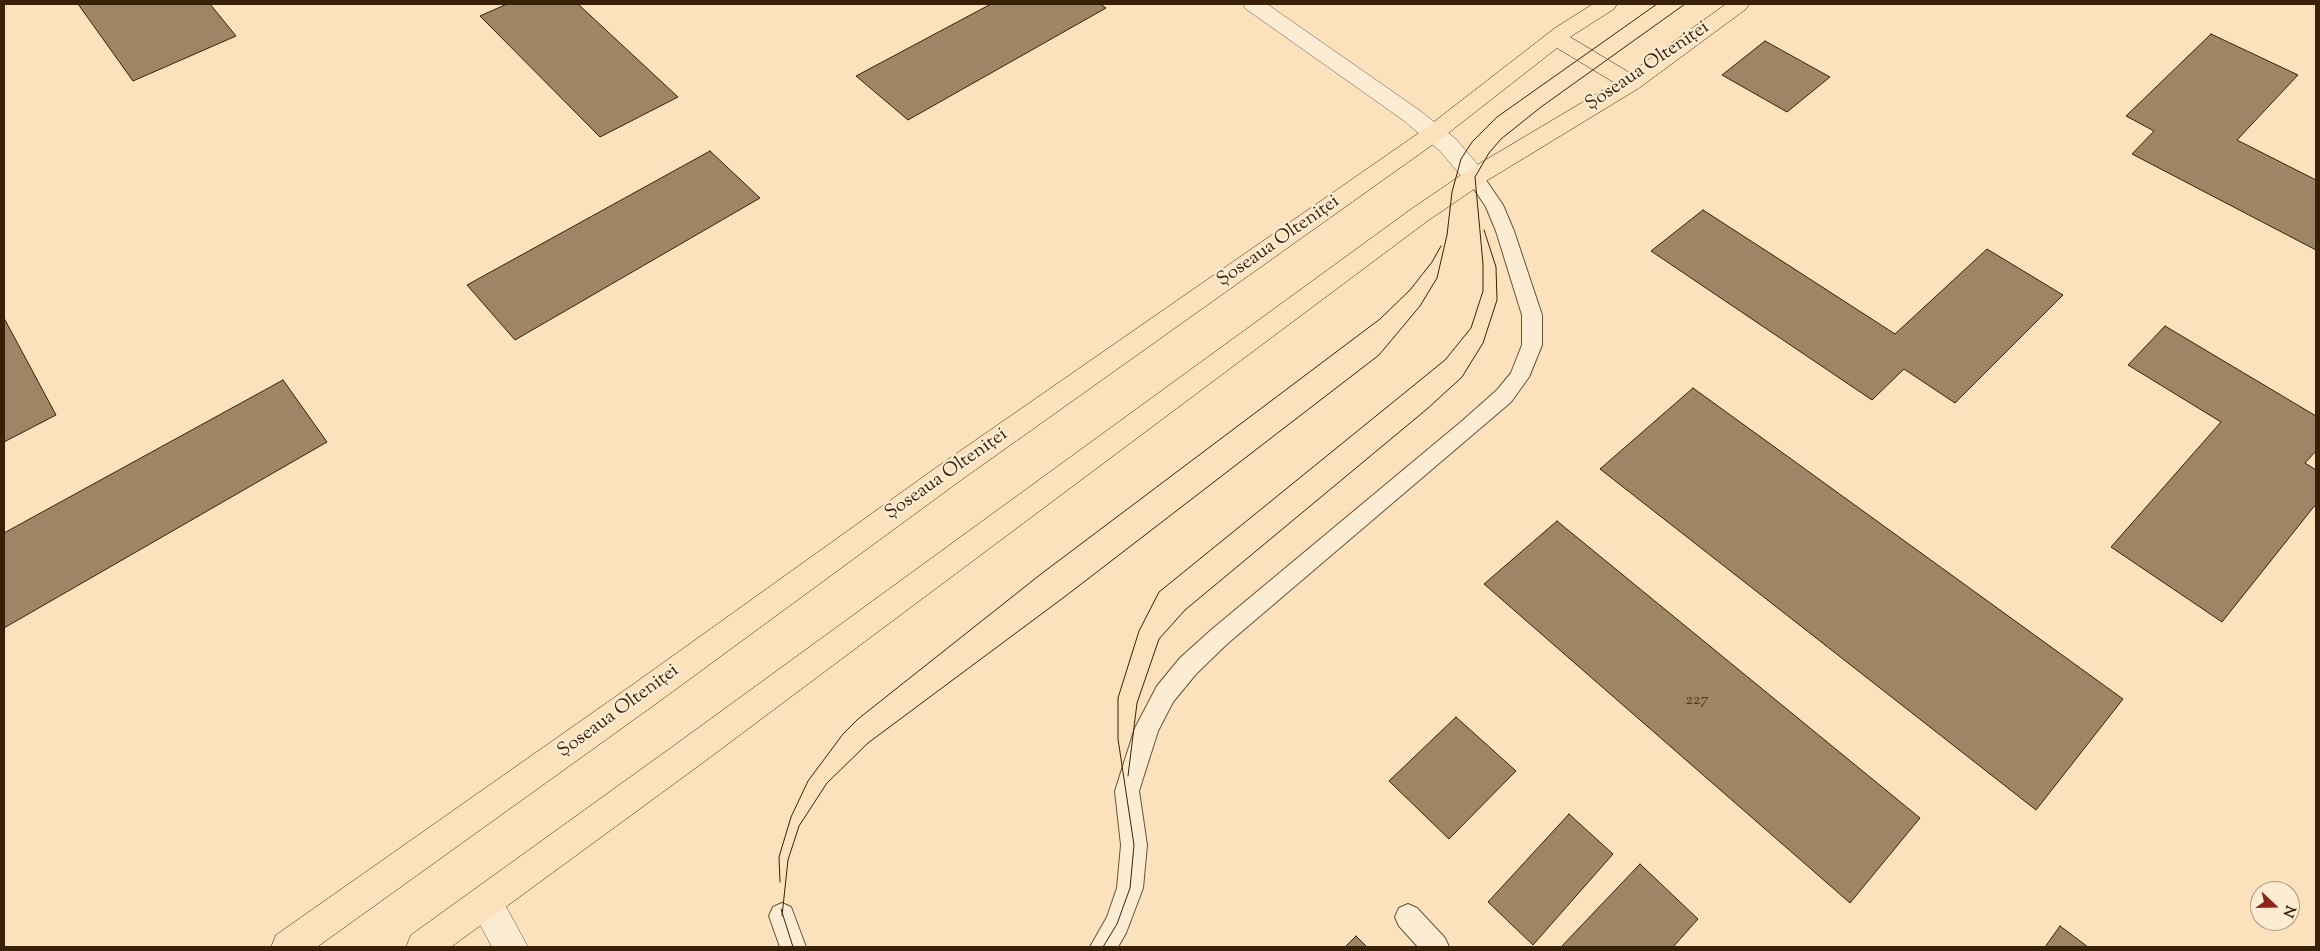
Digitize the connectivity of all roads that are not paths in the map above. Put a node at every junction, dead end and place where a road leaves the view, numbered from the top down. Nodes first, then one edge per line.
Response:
1 (1253, 4) edge
2 (1607, 4) edge
3 (1739, 4) edge
4 (1556, 38) junction
5 (1631, 83) junction
6 (1434, 133) junction
7 (1475, 177) junction
8 (485, 902) junction
9 (782, 916) dead end
10 (1408, 917) dead end
11 (288, 947) edge
12 (423, 947) edge
13 (511, 947) edge
14 (793, 947) edge
15 (1103, 947) edge
16 (1436, 947) edge

1 - 6 street
2 - 4 main road, Șoseaua Olteniței
3 - 5 main road, Șoseaua Olteniței
4 - 5 main road
4 - 6 main road, Șoseaua Olteniței
5 - 7 main road, Șoseaua Olteniței
6 - 7 street
6 - 11 main road, Șoseaua Olteniței
7 - 8 main road, Șoseaua Olteniței
7 - 15 lane
8 - 12 main road, Șoseaua Olteniței
8 - 13 street
9 - 14 lane
10 - 16 lane

